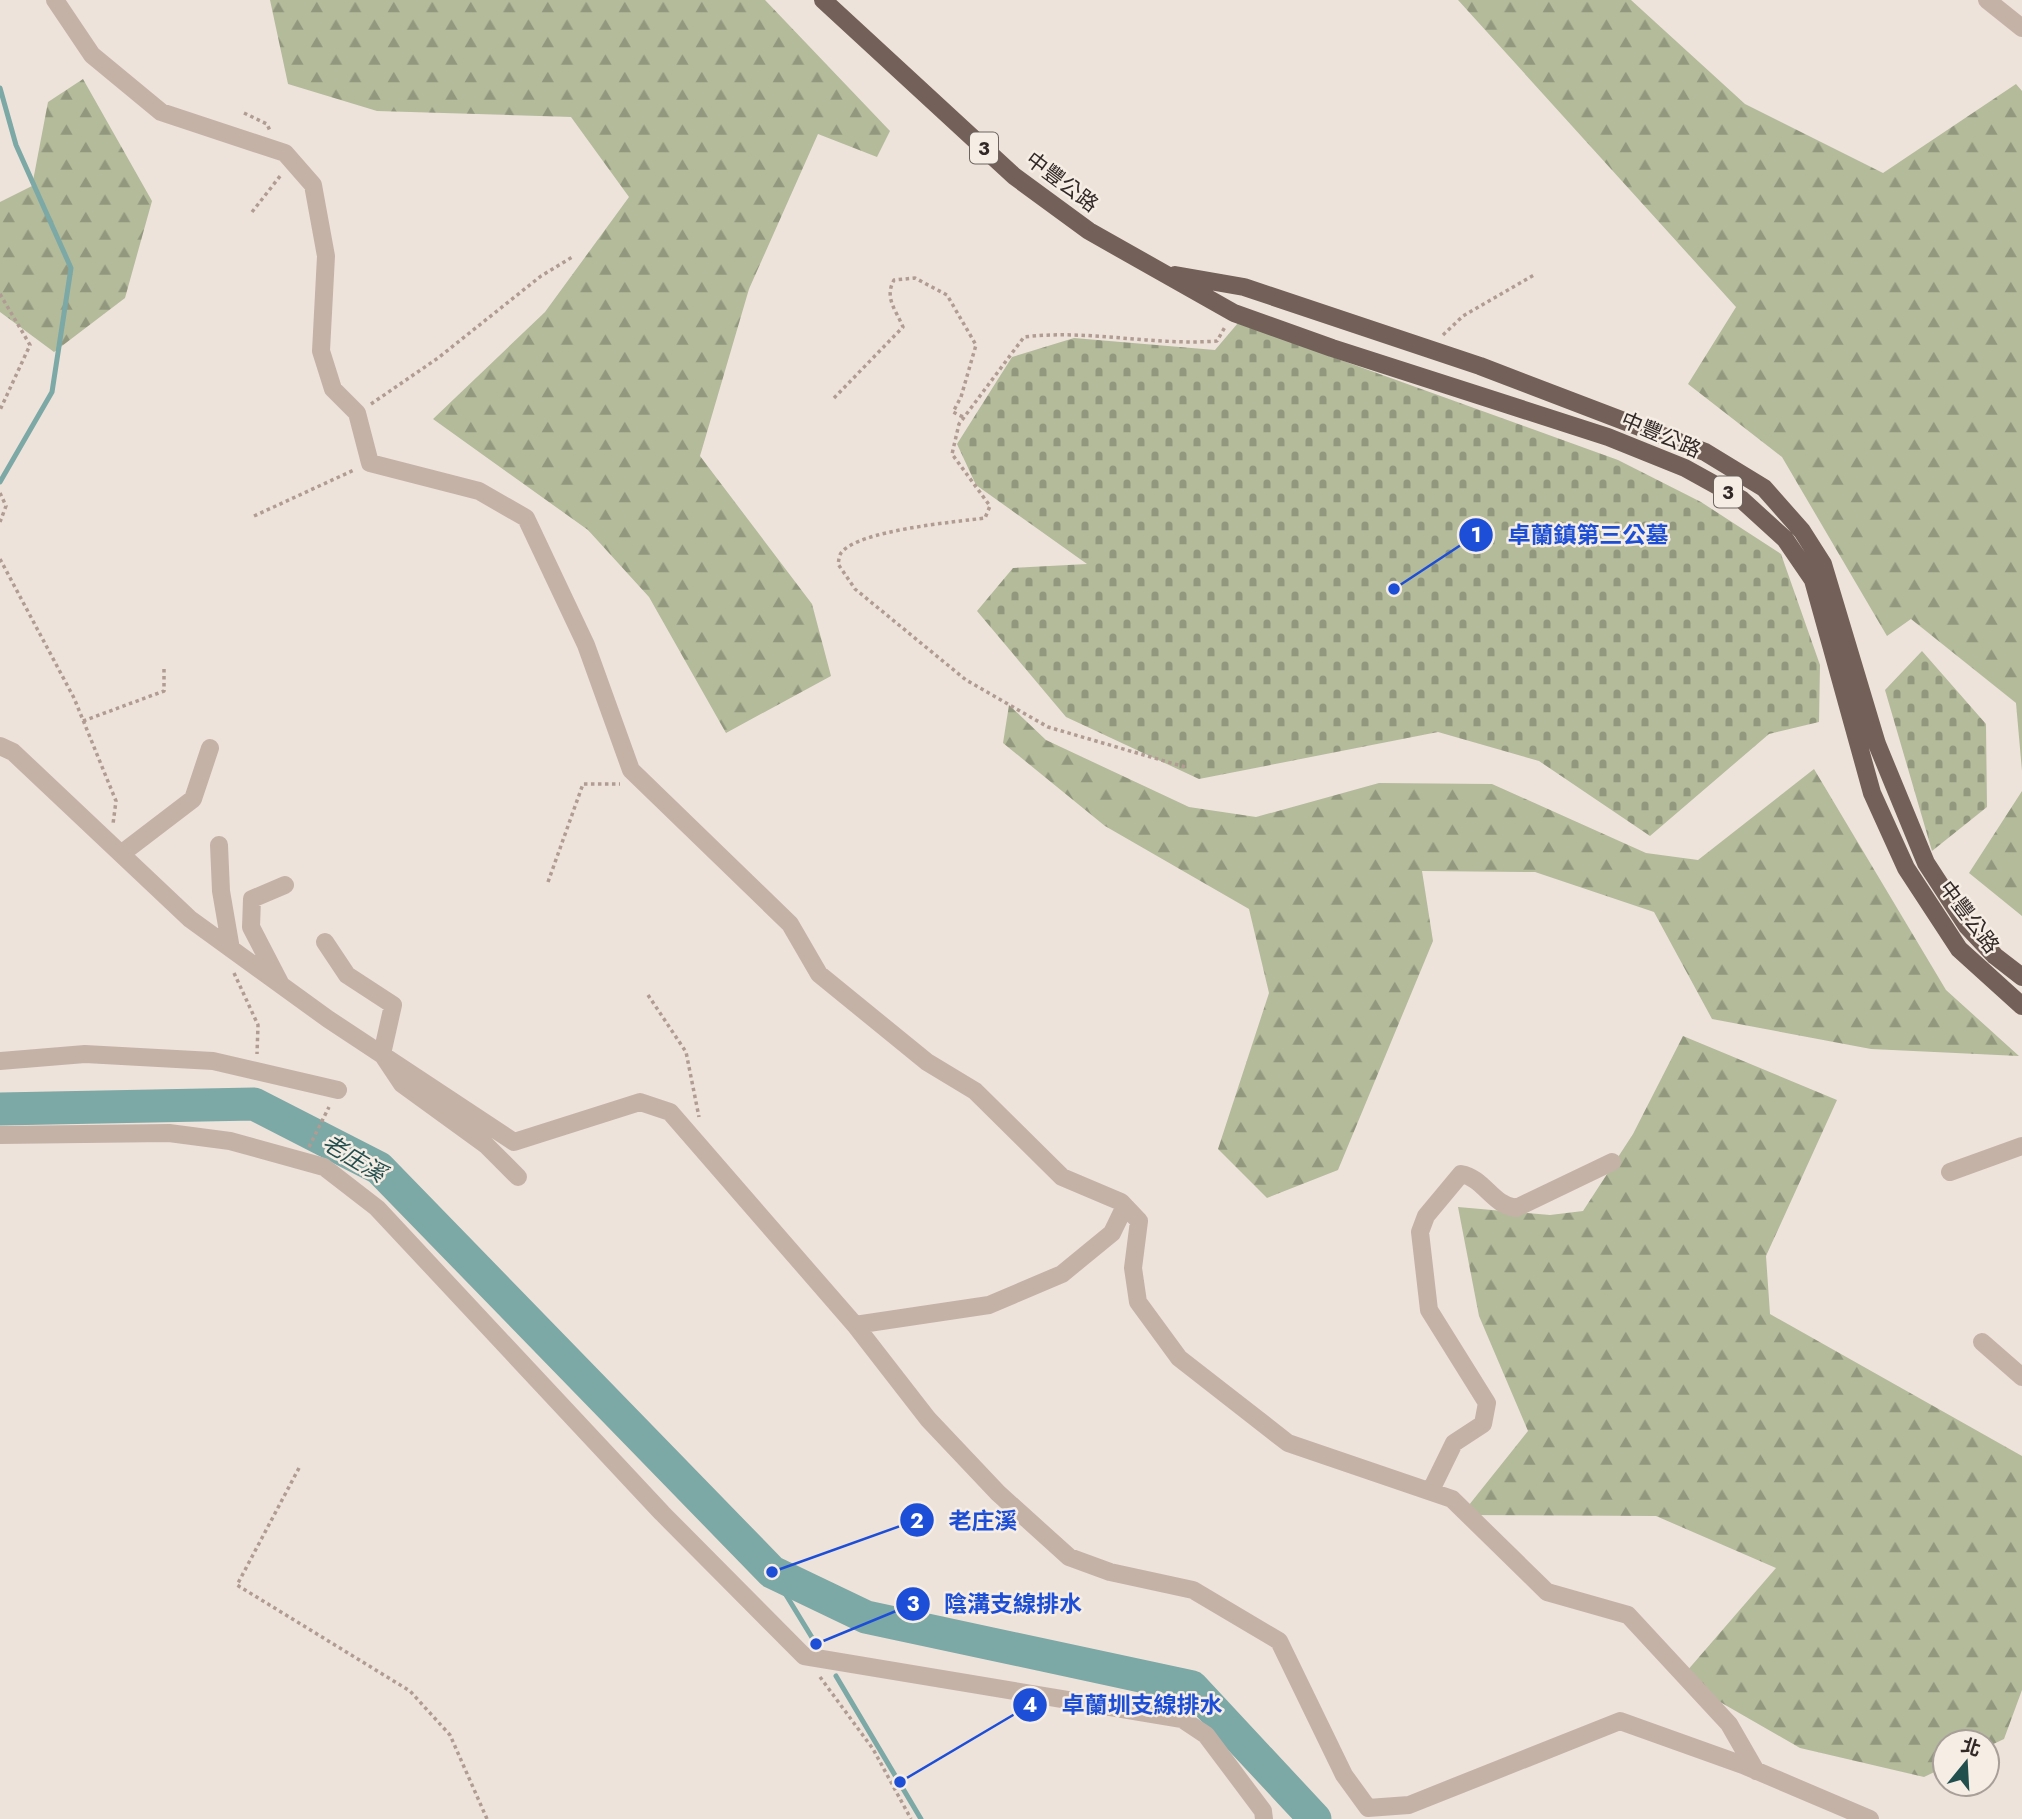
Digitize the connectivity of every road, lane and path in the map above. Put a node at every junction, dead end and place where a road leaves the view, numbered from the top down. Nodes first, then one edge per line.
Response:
1 (55, 0) edge
2 (823, 0) edge
3 (1987, 0) edge
4 (2022, 28) edge
5 (292, 160) junction
6 (252, 212) dead end
7 (574, 256) dead end
8 (1162, 273) junction
9 (1534, 275) dead end
10 (0, 294) edge
11 (1234, 313) junction
12 (1429, 348) junction
13 (834, 398) dead end
14 (0, 410) edge
15 (358, 413) junction
16 (965, 418) junction
17 (370, 463) junction
18 (0, 493) edge
19 (254, 516) dead end
20 (0, 522) edge
21 (0, 559) edge
22 (164, 668) dead end
23 (83, 721) junction
24 (0, 746) edge
25 (210, 748) dead end
26 (1185, 767) dead end
27 (641, 778) junction
28 (219, 845) dead end
29 (116, 849) junction
30 (548, 882) dead end
31 (285, 885) dead end
32 (325, 942) dead end
33 (224, 944) junction
34 (2022, 977) edge
35 (282, 986) junction
36 (648, 995) dead end
37 (2022, 1006) edge
38 (382, 1054) junction
39 (0, 1061) edge
40 (256, 1070) junction
41 (338, 1090) joint
42 (0, 1135) edge
43 (2022, 1146) edge
44 (706, 1154) junction
45 (302, 1161) junction
46 (1612, 1162) dead end
47 (1950, 1172) dead end
48 (518, 1177) dead end
49 (1125, 1206) junction
50 (855, 1325) junction
51 (1982, 1342) dead end
52 (2022, 1377) edge
53 (299, 1468) dead end
54 (1431, 1490) junction
55 (804, 1656) junction
56 (1756, 1770) junction
57 (488, 1819) edge
58 (911, 1819) edge
59 (1264, 1819) edge
60 (1870, 1819) edge

1 - 5 street
2 - 8 main road, 中豐公路 / 3
3 - 4 street
5 - 6 path
5 - 15 street
7 - 15 path
8 - 11 main road, 中豐公路 / 3
8 - 12 main road, 中豐公路 / 3
9 - 12 path
10 - 14 path
11 - 16 path
11 - 37 main road, 中豐公路 / 3
12 - 34 main road, 中豐公路 / 3
13 - 16 path
15 - 17 street
16 - 26 path
17 - 19 path
17 - 27 street
18 - 20 path
21 - 23 path
22 - 23 path
23 - 29 path
24 - 29 street
25 - 29 street
27 - 30 path
27 - 49 street
28 - 33 street
29 - 33 street
31 - 35 street
32 - 38 street
33 - 35 street
33 - 40 path
35 - 38 street
36 - 44 path
38 - 44 street
38 - 48 street
39 - 40 street
40 - 41 street
41 - 45 path
42 - 45 street
43 - 47 street
44 - 50 street
45 - 55 street
46 - 54 street
49 - 50 street
49 - 54 street
50 - 56 street
51 - 52 street
53 - 57 path
54 - 56 street
55 - 58 path
55 - 59 street
56 - 60 street

